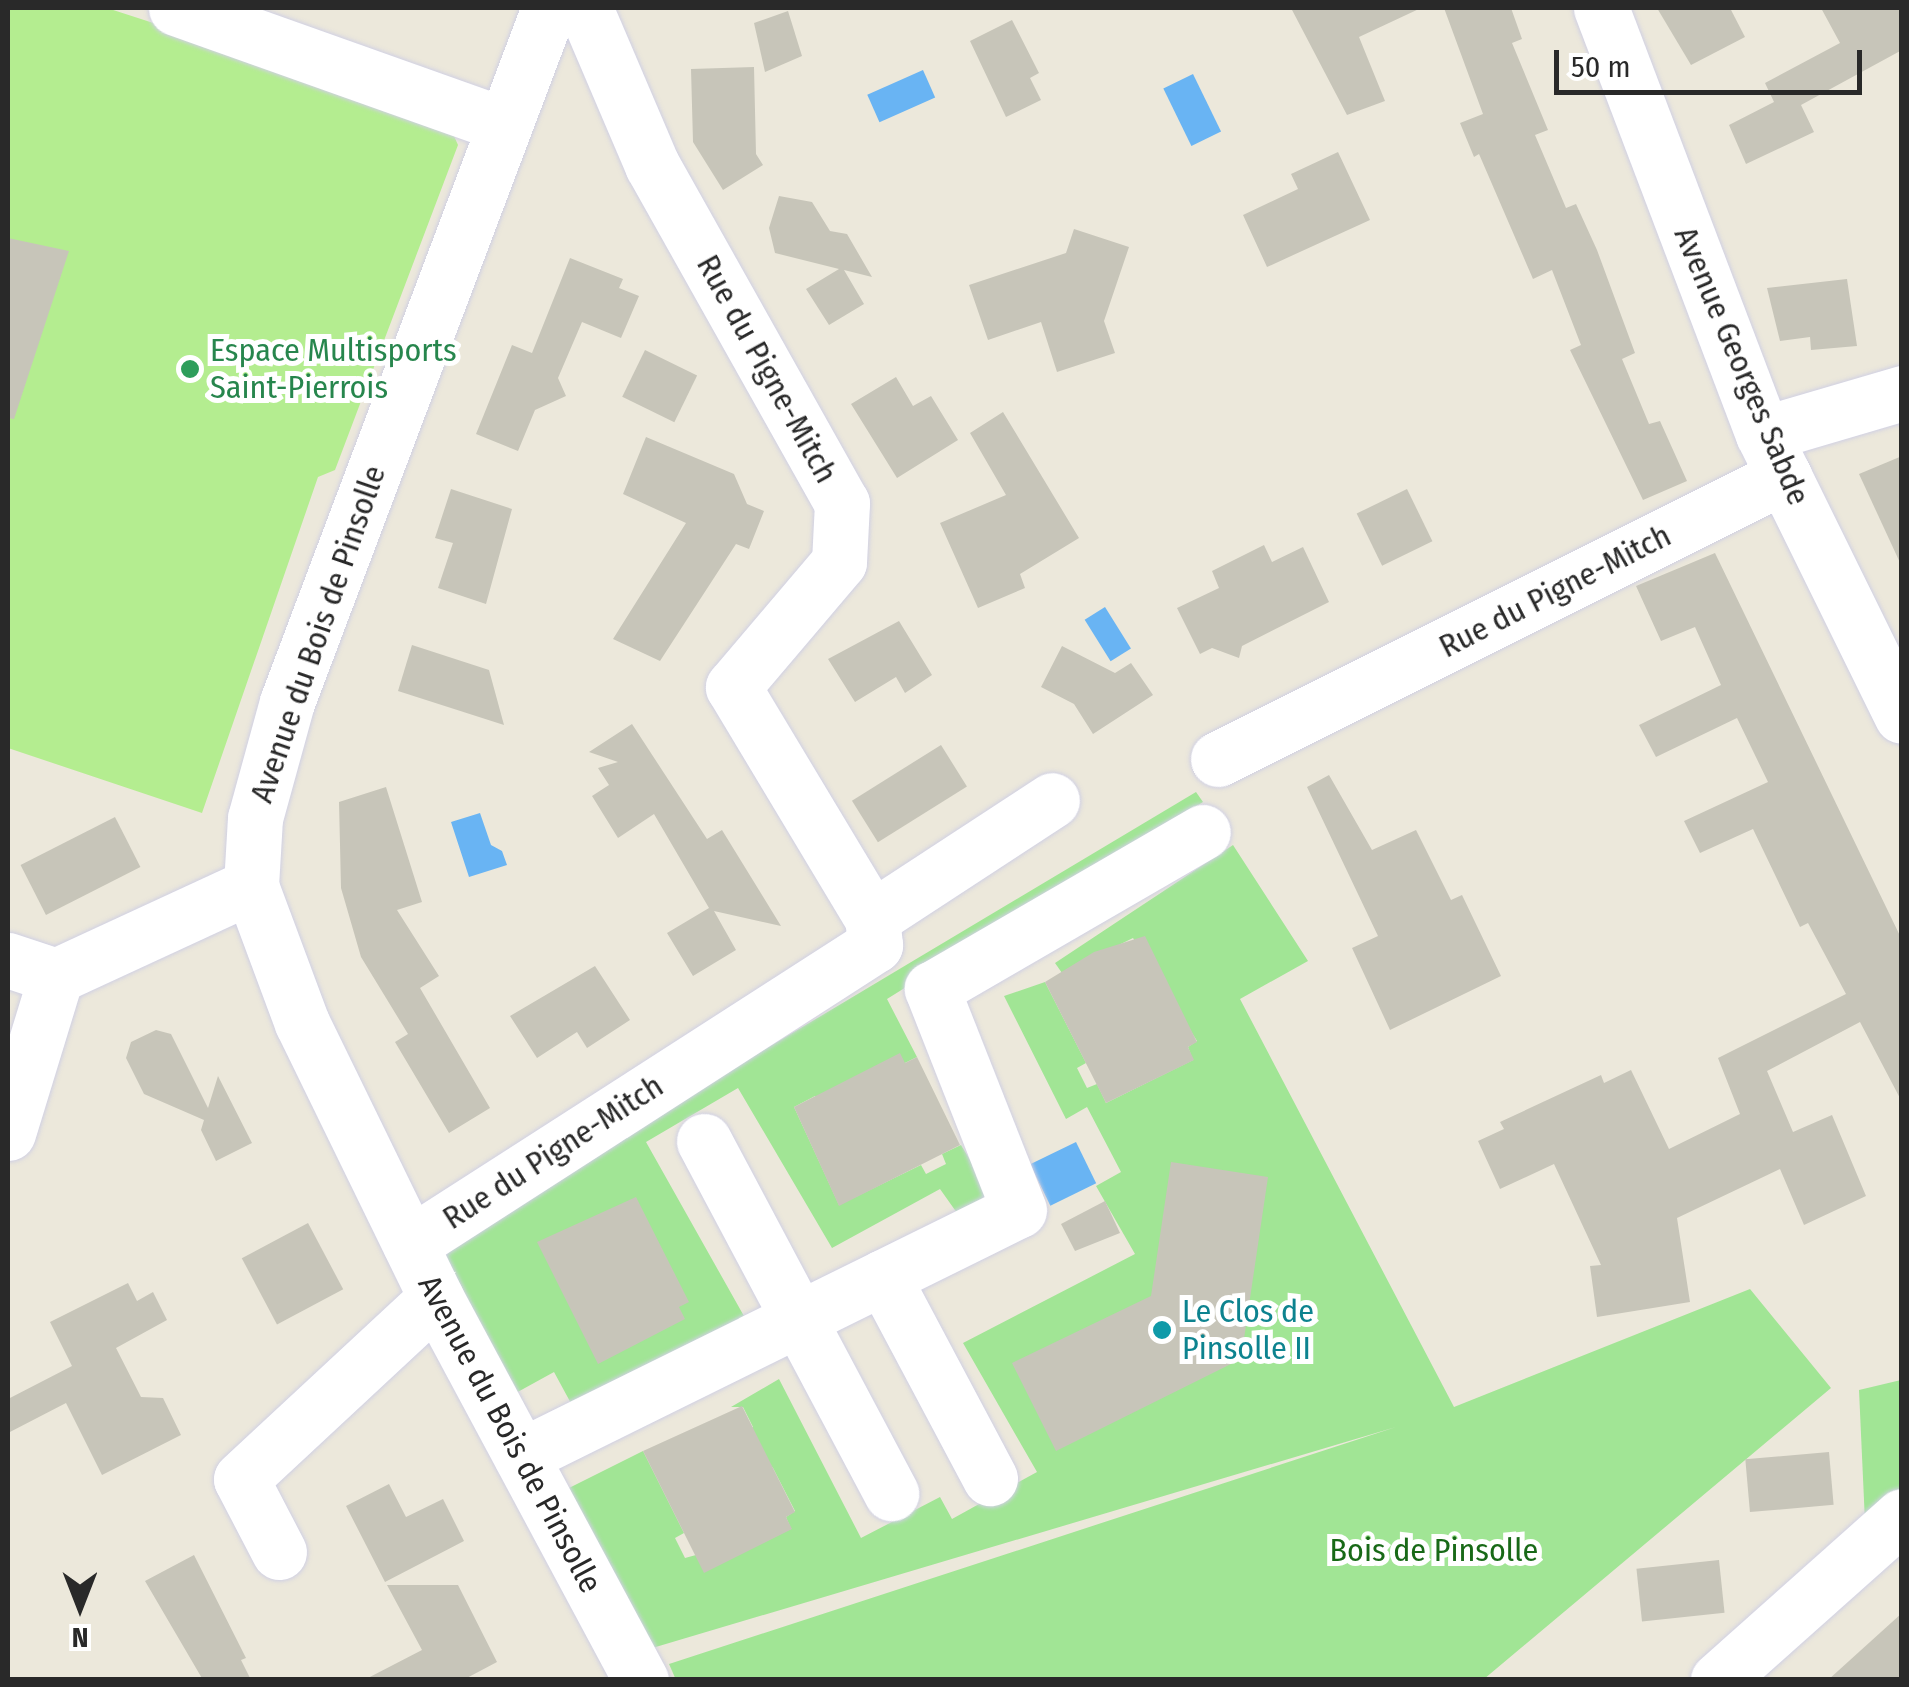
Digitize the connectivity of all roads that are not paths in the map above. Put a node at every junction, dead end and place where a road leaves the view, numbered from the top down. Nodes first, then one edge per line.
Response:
1 (176, 8) edge
2 (549, 8) edge
3 (585, 8) edge
4 (1601, 8) edge
5 (502, 124) junction
6 (1902, 393) edge
7 (1774, 455) junction
8 (1902, 716) edge
9 (1218, 759) dead end
10 (1052, 800) dead end
11 (1203, 832) dead end
12 (251, 886) junction
13 (872, 918) junction
14 (32, 968) edge
15 (8, 1133) edge
16 (704, 1142) dead end
17 (410, 1244) junction
18 (883, 1277) junction
19 (436, 1298) junction
20 (803, 1317) junction
21 (521, 1456) junction
22 (990, 1478) dead end
23 (890, 1492) dead end
24 (1902, 1516) edge
25 (280, 1552) dead end
26 (1742, 1672) edge
27 (642, 1680) edge

1 - 5 street
2 - 5 street, Avenue du Bois de Pinsolle
3 - 13 street, Rue du Pigne-Mitch
4 - 7 street, Avenue Georges Sabde
5 - 12 street, Avenue du Bois de Pinsolle
6 - 7 street, Rue du Pigne-Mitch
7 - 8 street, Avenue Georges Sabde
7 - 9 street, Rue du Pigne-Mitch
10 - 13 street
11 - 18 street
12 - 14 street
12 - 17 street, Avenue du Bois de Pinsolle
13 - 17 street, Rue du Pigne-Mitch
14 - 15 street
16 - 20 street
17 - 19 street, Avenue du Bois de Pinsolle
18 - 20 street
18 - 22 street
19 - 21 street, Avenue du Bois de Pinsolle
19 - 25 street
20 - 21 street
20 - 23 street
21 - 27 street, Avenue du Bois de Pinsolle
24 - 26 street

